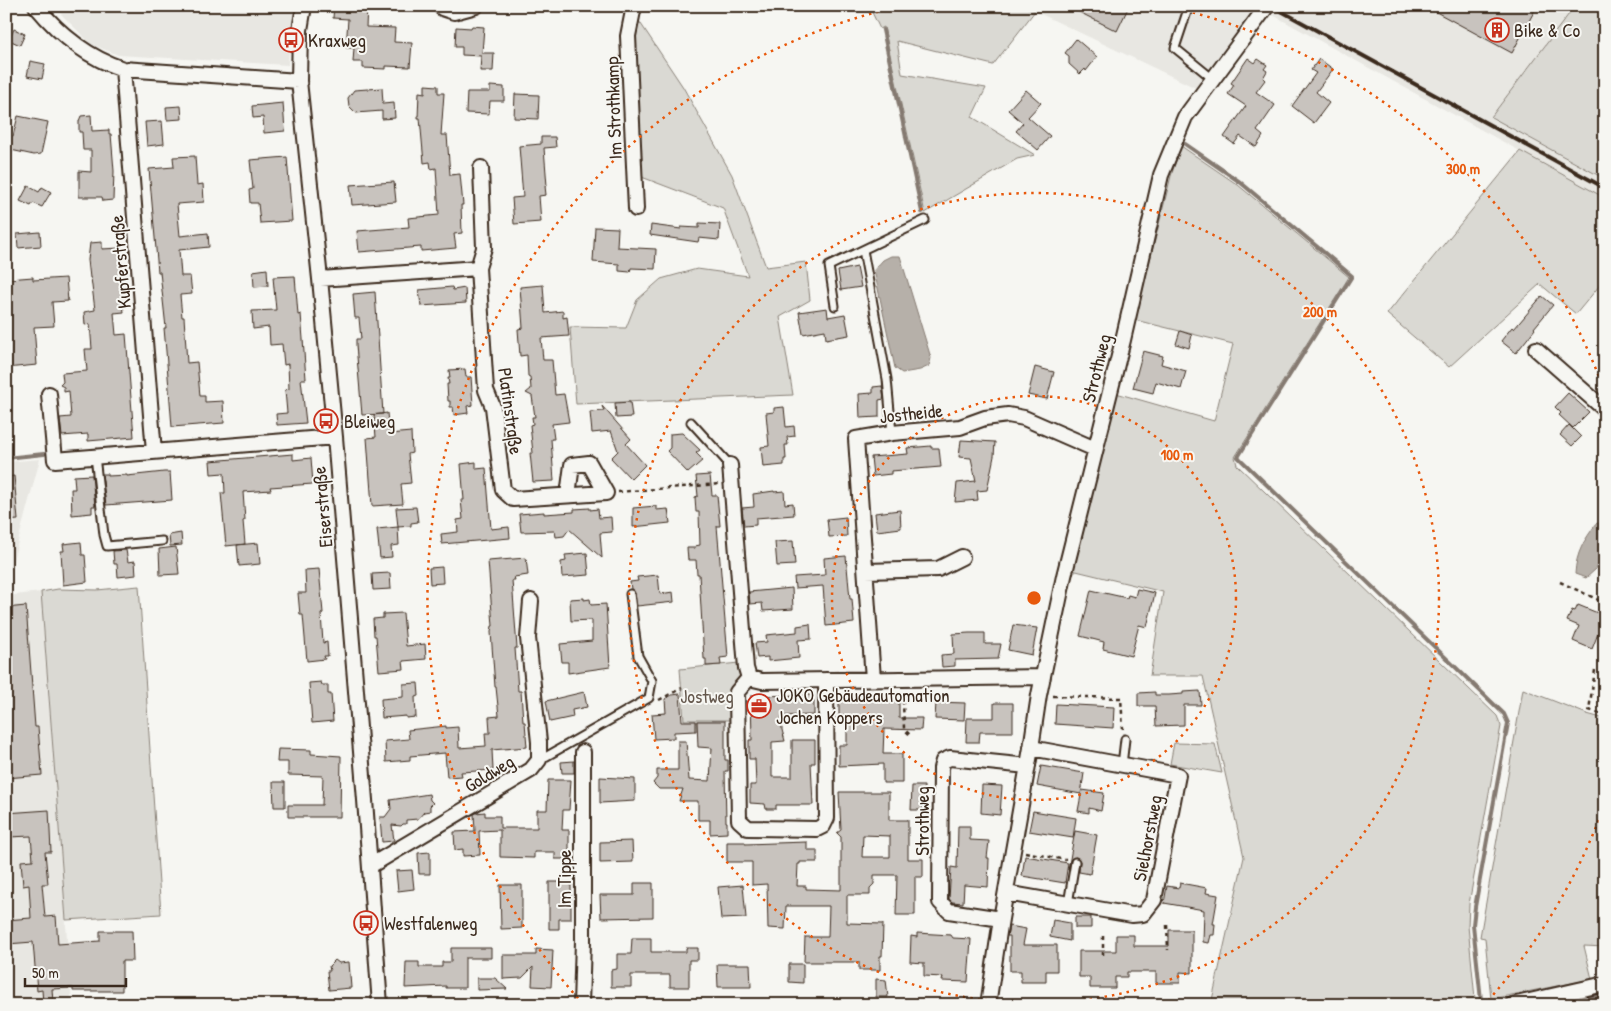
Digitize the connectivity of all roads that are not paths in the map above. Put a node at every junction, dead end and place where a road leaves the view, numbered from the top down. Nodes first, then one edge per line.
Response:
1 (36, 6) edge
2 (304, 6) edge
3 (441, 6) edge
4 (476, 6) edge
5 (634, 6) edge
6 (1267, 6) edge
7 (1187, 12) dead end
8 (123, 69) junction
9 (1213, 79) junction
10 (299, 81) junction
11 (481, 168) dead end
12 (636, 209) dead end
13 (925, 220) dead end
14 (863, 250) junction
15 (478, 268) junction
16 (320, 279) junction
17 (835, 306) dead end
18 (1536, 349) dead end
19 (49, 394) dead end
20 (1605, 406) edge
21 (691, 422) dead end
22 (892, 433) junction
23 (335, 437) junction
24 (1095, 449) junction
25 (154, 452) junction
26 (96, 456) junction
27 (730, 465) joint
28 (568, 495) junction
29 (162, 541) dead end
30 (962, 557) dead end
31 (866, 571) junction
32 (630, 594) dead end
33 (532, 601) dead end
34 (1043, 676) junction
35 (749, 678) junction
36 (874, 679) junction
37 (826, 680) junction
38 (1125, 739) road end
39 (1031, 748) junction
40 (583, 752) dead end
41 (539, 760) junction
42 (1122, 765) junction
43 (1028, 766) junction
44 (1075, 862) road end
45 (370, 866) junction
46 (1006, 893) junction
47 (1068, 904) junction
48 (1001, 919) junction
49 (1605, 984) edge
50 (380, 1005) edge
51 (582, 1005) edge
52 (988, 1005) edge
53 (1512, 1005) edge

1 - 8 street
2 - 10 street, Eiserstraße
3 - 4 street
5 - 12 street, Im Strothkamp
6 - 9 street, Strothweg
7 - 9 lane
8 - 10 street
8 - 25 street, Kupferstraße
9 - 24 street, Strothweg
10 - 16 street, Eiserstraße
11 - 15 street, Platinstraße
13 - 14 lane
14 - 17 lane
14 - 22 lane
15 - 16 street
15 - 28 street, Platinstraße
16 - 23 street, Eiserstraße
18 - 20 street
19 - 26 street
21 - 27 lane
22 - 24 street, Jostheide
22 - 31 street, Jostheide
23 - 25 street
23 - 45 street, Eiserstraße
24 - 34 street, Strothweg
25 - 26 street
26 - 29 lane
27 - 35 street
28 - 28 street, Platinstraße
30 - 31 street
31 - 36 street, Jostheide
32 - 41 lane
33 - 41 street, Goldweg
34 - 36 street
34 - 39 street, Strothweg
35 - 37 street
35 - 37 street
36 - 37 street
38 - 42 lane
39 - 42 street, Sielhorstweg
39 - 43 street, Strothweg
40 - 51 street, Im Tippe
41 - 45 street, Goldweg
42 - 47 street, Sielhorstweg
43 - 46 street, Strothweg
43 - 48 street, Strothweg
44 - 47 lane
45 - 50 street, Eiserstraße
46 - 47 street, Sielhorstweg
46 - 48 street, Strothweg
48 - 52 street, Strothweg
49 - 53 street

